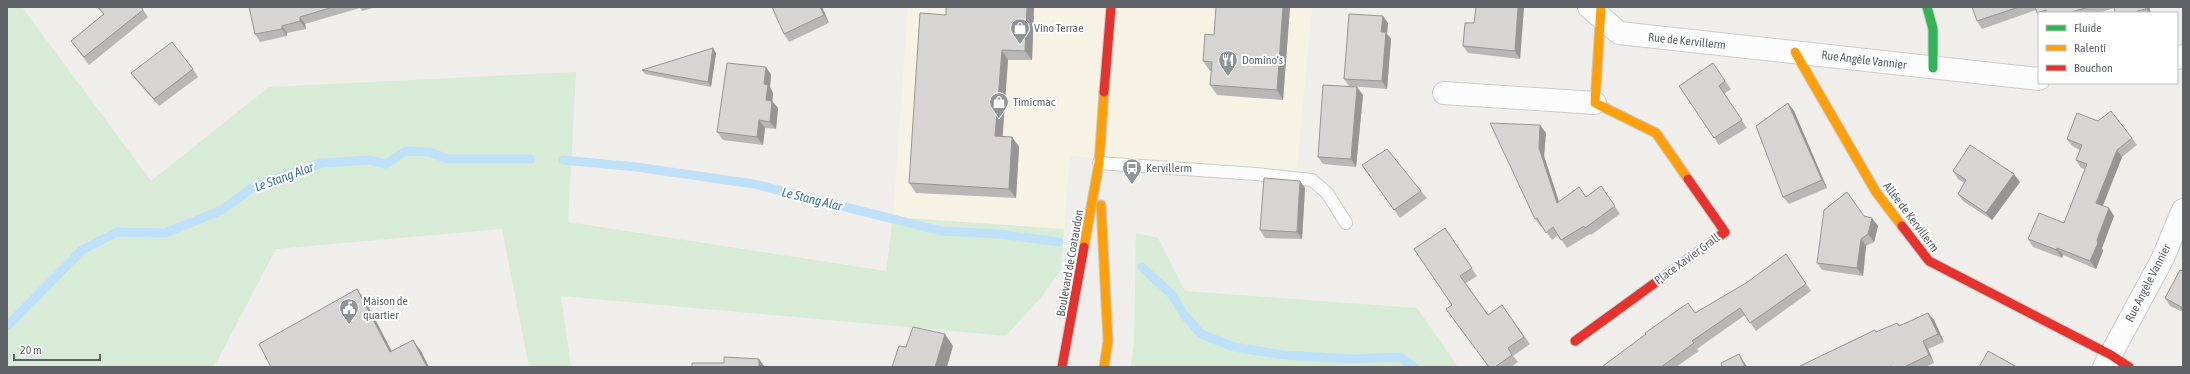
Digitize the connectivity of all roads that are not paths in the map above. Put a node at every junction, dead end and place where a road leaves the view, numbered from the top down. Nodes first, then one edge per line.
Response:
1 (1111, 7) edge
2 (1927, 7) edge
3 (1596, 10) edge
4 (1795, 52) junction
5 (1933, 68) junction
6 (2038, 79) edge
7 (1444, 93) dead end
8 (1595, 103) junction
9 (1100, 163) junction
10 (2183, 210) edge
11 (1346, 223) dead end
12 (1575, 341) dead end
13 (2107, 361) edge
14 (1062, 367) edge
15 (1104, 367) edge
16 (2129, 367) edge

1 - 9 street, Boulevard de Coataudon
2 - 5 street
3 - 4 street, Rue de Kervillerm
3 - 8 street
4 - 5 street, Rue Angèle Vannier
4 - 13 street, Allée de Kervillerm
5 - 6 street, Rue Angèle Vannier
7 - 8 street, Place Xavier Grall
8 - 12 street, Place Xavier Grall
9 - 11 lane
9 - 14 street, Boulevard de Coataudon
9 - 15 street, Boulevard de Coataudon
10 - 13 street, Rue Angèle Vannier
13 - 16 street, Allée de Kervillerm

